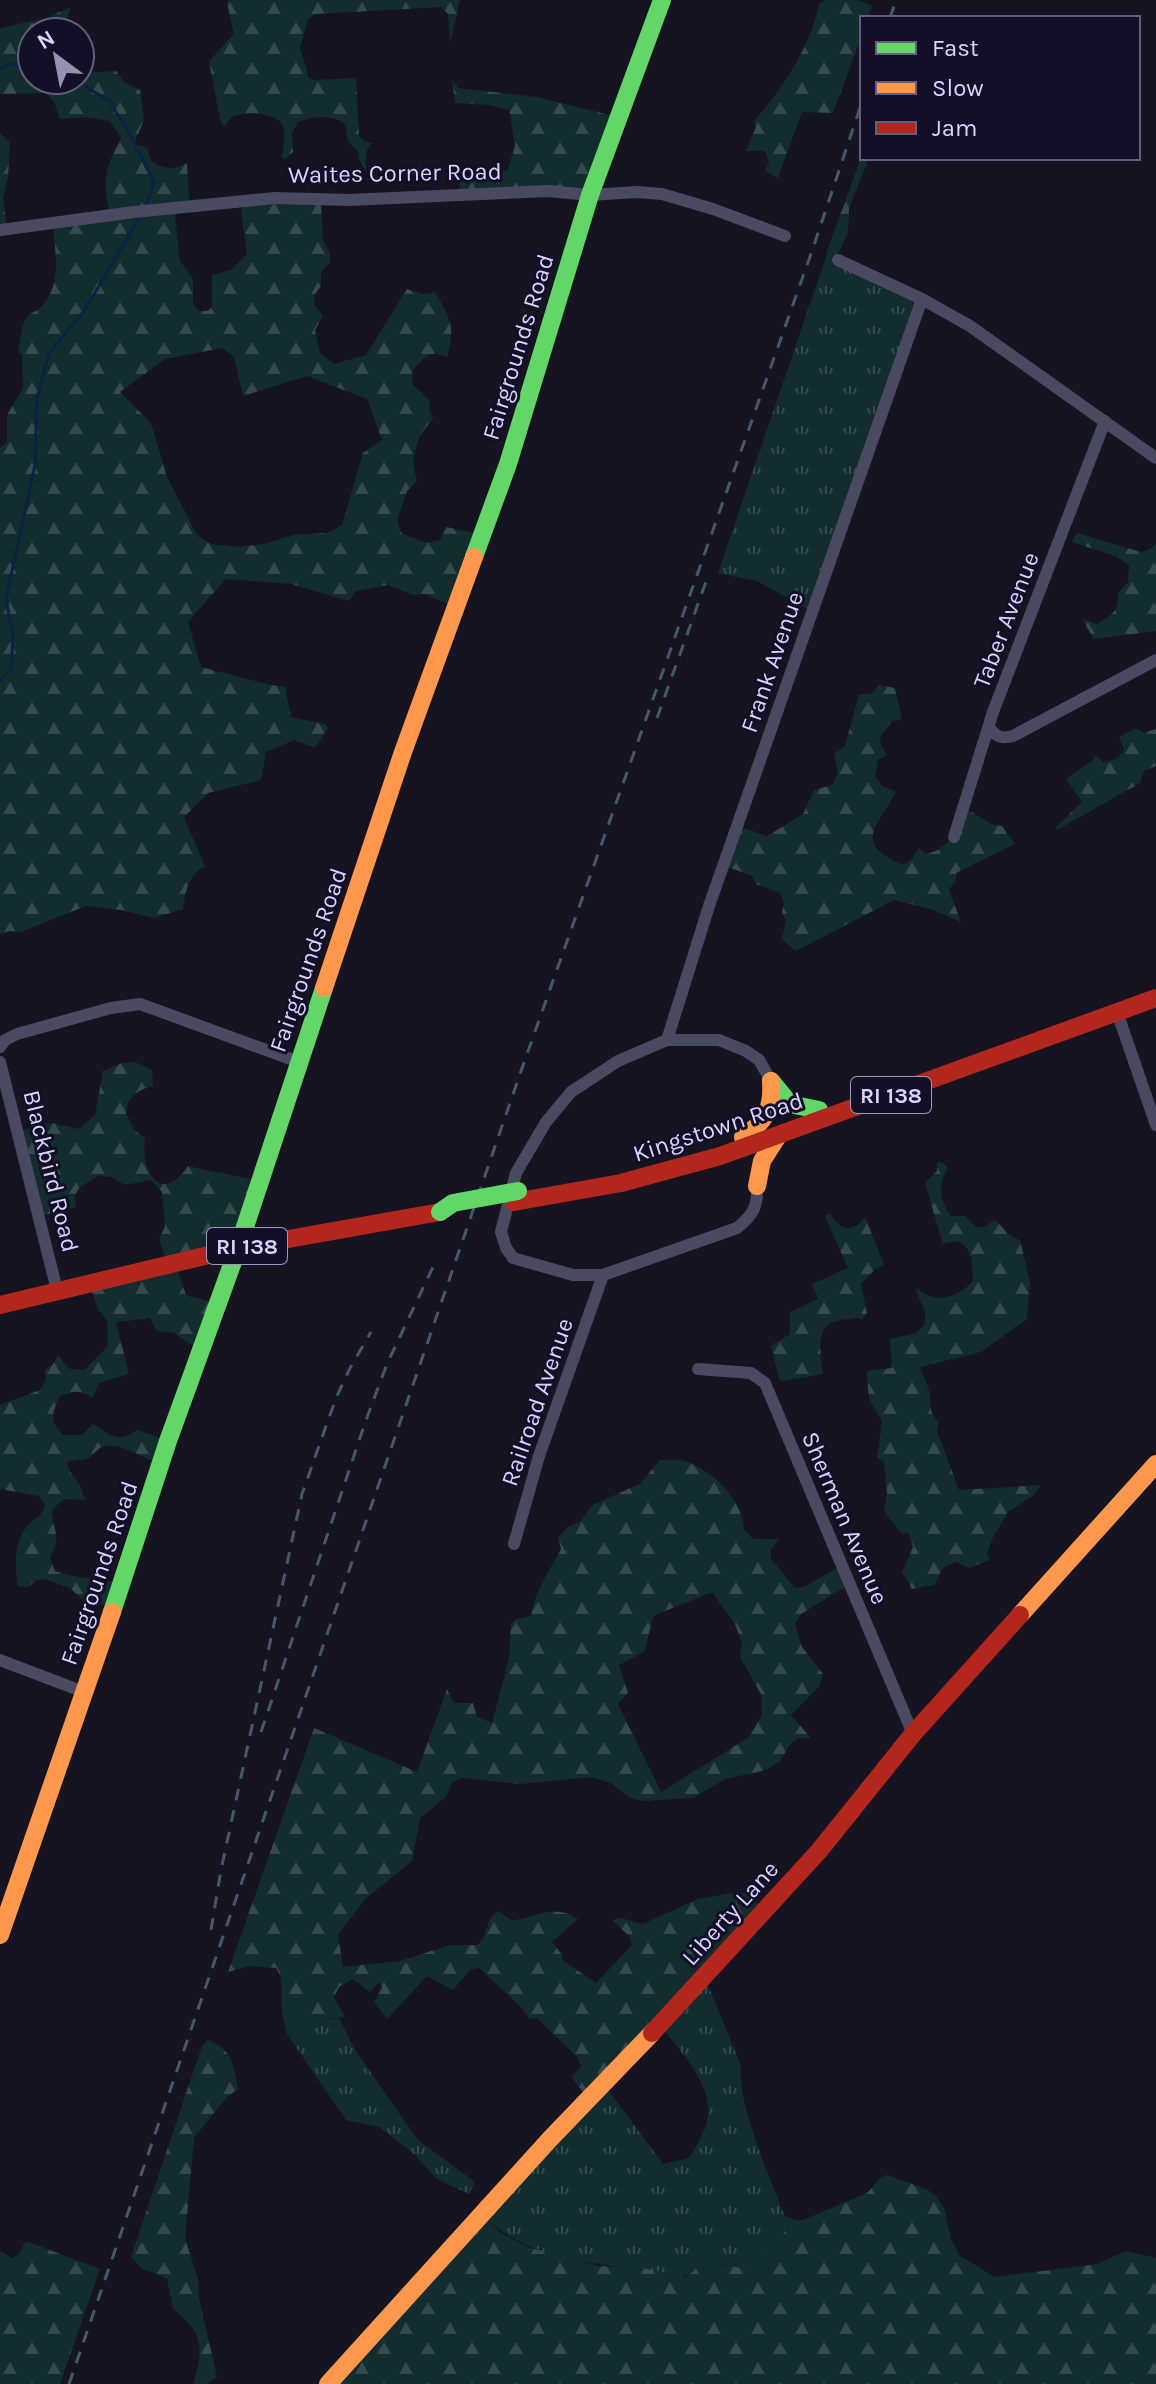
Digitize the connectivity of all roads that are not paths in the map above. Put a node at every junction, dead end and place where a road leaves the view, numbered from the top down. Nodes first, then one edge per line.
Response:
1 (662, 0) edge
2 (590, 195) junction
3 (0, 230) edge
4 (785, 236) dead end
5 (838, 260) dead end
6 (922, 299) junction
7 (1105, 421) junction
8 (1156, 458) edge
9 (1156, 660) edge
10 (990, 729) junction
11 (954, 837) dead end
12 (1156, 998) edge
13 (1117, 1012) junction
14 (667, 1040) junction
15 (0, 1047) edge
16 (1002, 1053) junction
17 (0, 1062) edge
18 (299, 1062) junction
19 (771, 1081) junction
20 (819, 1110) junction
21 (1156, 1125) edge
22 (778, 1136) junction
23 (743, 1137) junction
24 (720, 1156) junction
25 (757, 1186) junction
26 (516, 1197) junction
27 (238, 1248) junction
28 (603, 1275) junction
29 (57, 1290) junction
30 (0, 1305) edge
31 (698, 1369) dead end
32 (1156, 1464) edge
33 (514, 1544) dead end
34 (0, 1660) edge
35 (84, 1692) junction
36 (913, 1734) junction
37 (0, 1935) edge
38 (328, 2384) edge

1 - 2 street, Fairgrounds Road
2 - 3 street, Waites Corner Road
2 - 4 street, Waites Corner Road
2 - 18 street, Fairgrounds Road
5 - 6 street
6 - 7 street
6 - 14 street, Frank Avenue
7 - 8 street
7 - 10 street, Taber Avenue
9 - 10 street
10 - 11 street, Taber Avenue
12 - 13 street, Kingstown Road / RI 138
13 - 16 street, Kingstown Road / RI 138
13 - 21 street
14 - 19 street
14 - 28 street
15 - 18 street
16 - 20 street, Kingstown Road / RI 138
16 - 22 street, Kingstown Road / RI 138
17 - 29 street, Blackbird Road
18 - 27 street, Fairgrounds Road
19 - 20 street
19 - 23 street
20 - 23 street, Kingstown Road / RI 138
22 - 24 street, Kingstown Road / RI 138
22 - 25 street
23 - 26 street, Kingstown Road / RI 138
24 - 25 street
24 - 26 street, Kingstown Road / RI 138
25 - 28 street
26 - 27 street, Kingstown Road / RI 138
27 - 29 street, Kingstown Road / RI 138
27 - 35 street, Fairgrounds Road
28 - 33 street, Railroad Avenue
29 - 30 street, Kingstown Road / RI 138
31 - 36 street, Sherman Avenue
32 - 36 street, Liberty Lane
34 - 35 street
35 - 37 street, Fairgrounds Road
36 - 38 street, Liberty Lane

